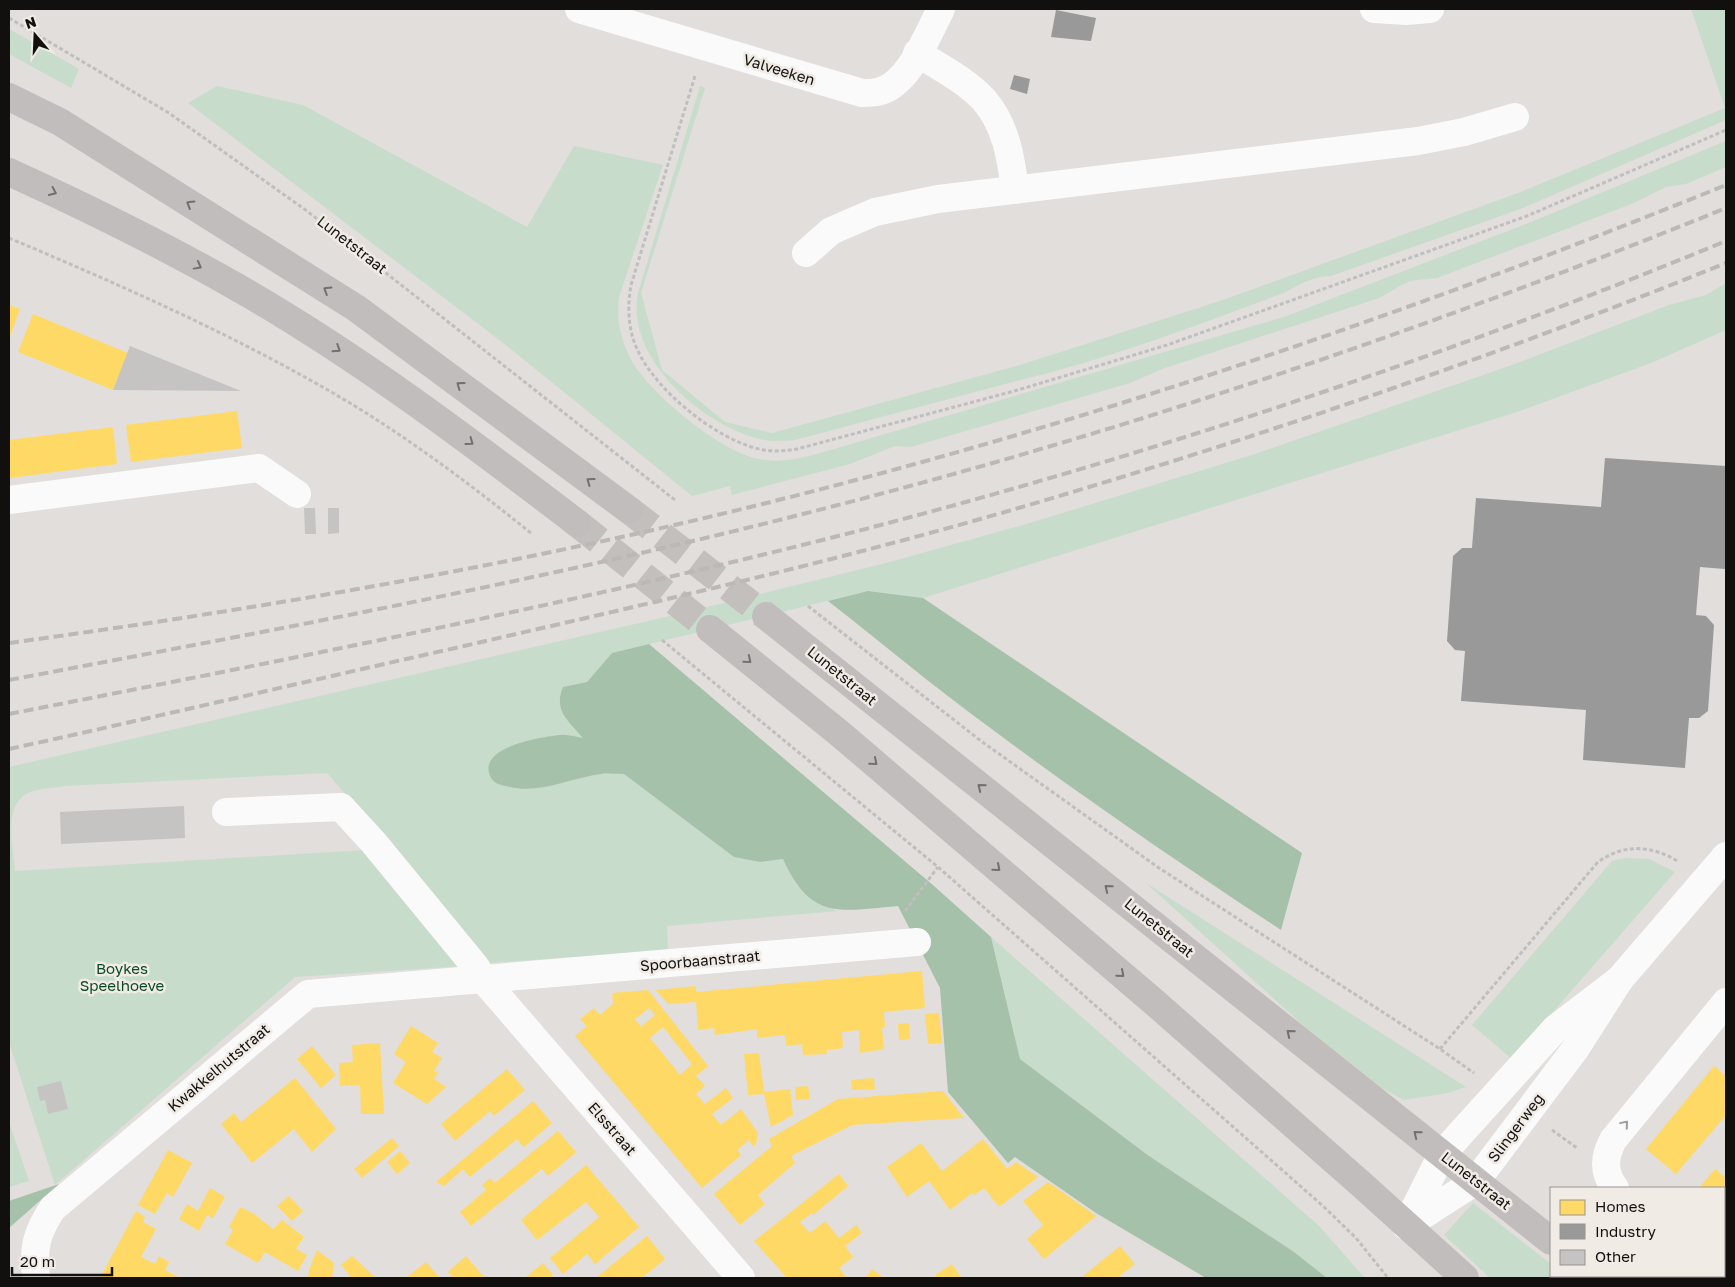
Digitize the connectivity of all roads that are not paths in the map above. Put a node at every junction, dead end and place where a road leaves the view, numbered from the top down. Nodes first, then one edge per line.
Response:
1 (579, 9) edge
2 (941, 9) edge
3 (1374, 9) edge
4 (1430, 9) edge
5 (917, 53) junction
6 (9, 97) edge
7 (1515, 116) dead end
8 (9, 172) edge
9 (1015, 190) junction
10 (806, 253) dead end
11 (297, 494) dead end
12 (9, 500) edge
13 (629, 510) tunnel mouth
14 (577, 523) tunnel mouth
15 (766, 616) tunnel mouth
16 (710, 629) tunnel mouth
17 (226, 812) dead end
18 (1717, 874) edge
19 (917, 942) dead end
20 (483, 979) junction
21 (1620, 979) junction
22 (1726, 1002) edge
23 (1442, 1154) junction
24 (1609, 1175) edge
25 (1476, 1181) junction
26 (1406, 1226) junction
27 (1550, 1240) edge
28 (36, 1278) edge
29 (741, 1278) edge
30 (1464, 1278) edge

1 - 5 street, Valveeken
2 - 5 street, Valveeken
3 - 4 street
5 - 9 street
13 -> 6 main road
7 - 9 street
8 -> 14 main road
9 - 10 street
11 - 12 street
23 -> 15 main road, Lunetstraat
16 -> 26 main road
17 - 20 street, Elsstraat
18 - 21 street, Slingerweg
19 - 20 street, Spoorbaanstraat
20 - 28 street, Kwakkelhutstraat
20 - 29 street, Elsstraat
21 - 23 street, Slingerweg
21 - 25 street, Slingerweg
24 -> 22 street
23 - 25 main road, Lunetstraat
23 - 26 street, Slingerweg
25 - 26 street, Slingerweg
25 - 27 main road, Lunetstraat
26 - 30 main road

